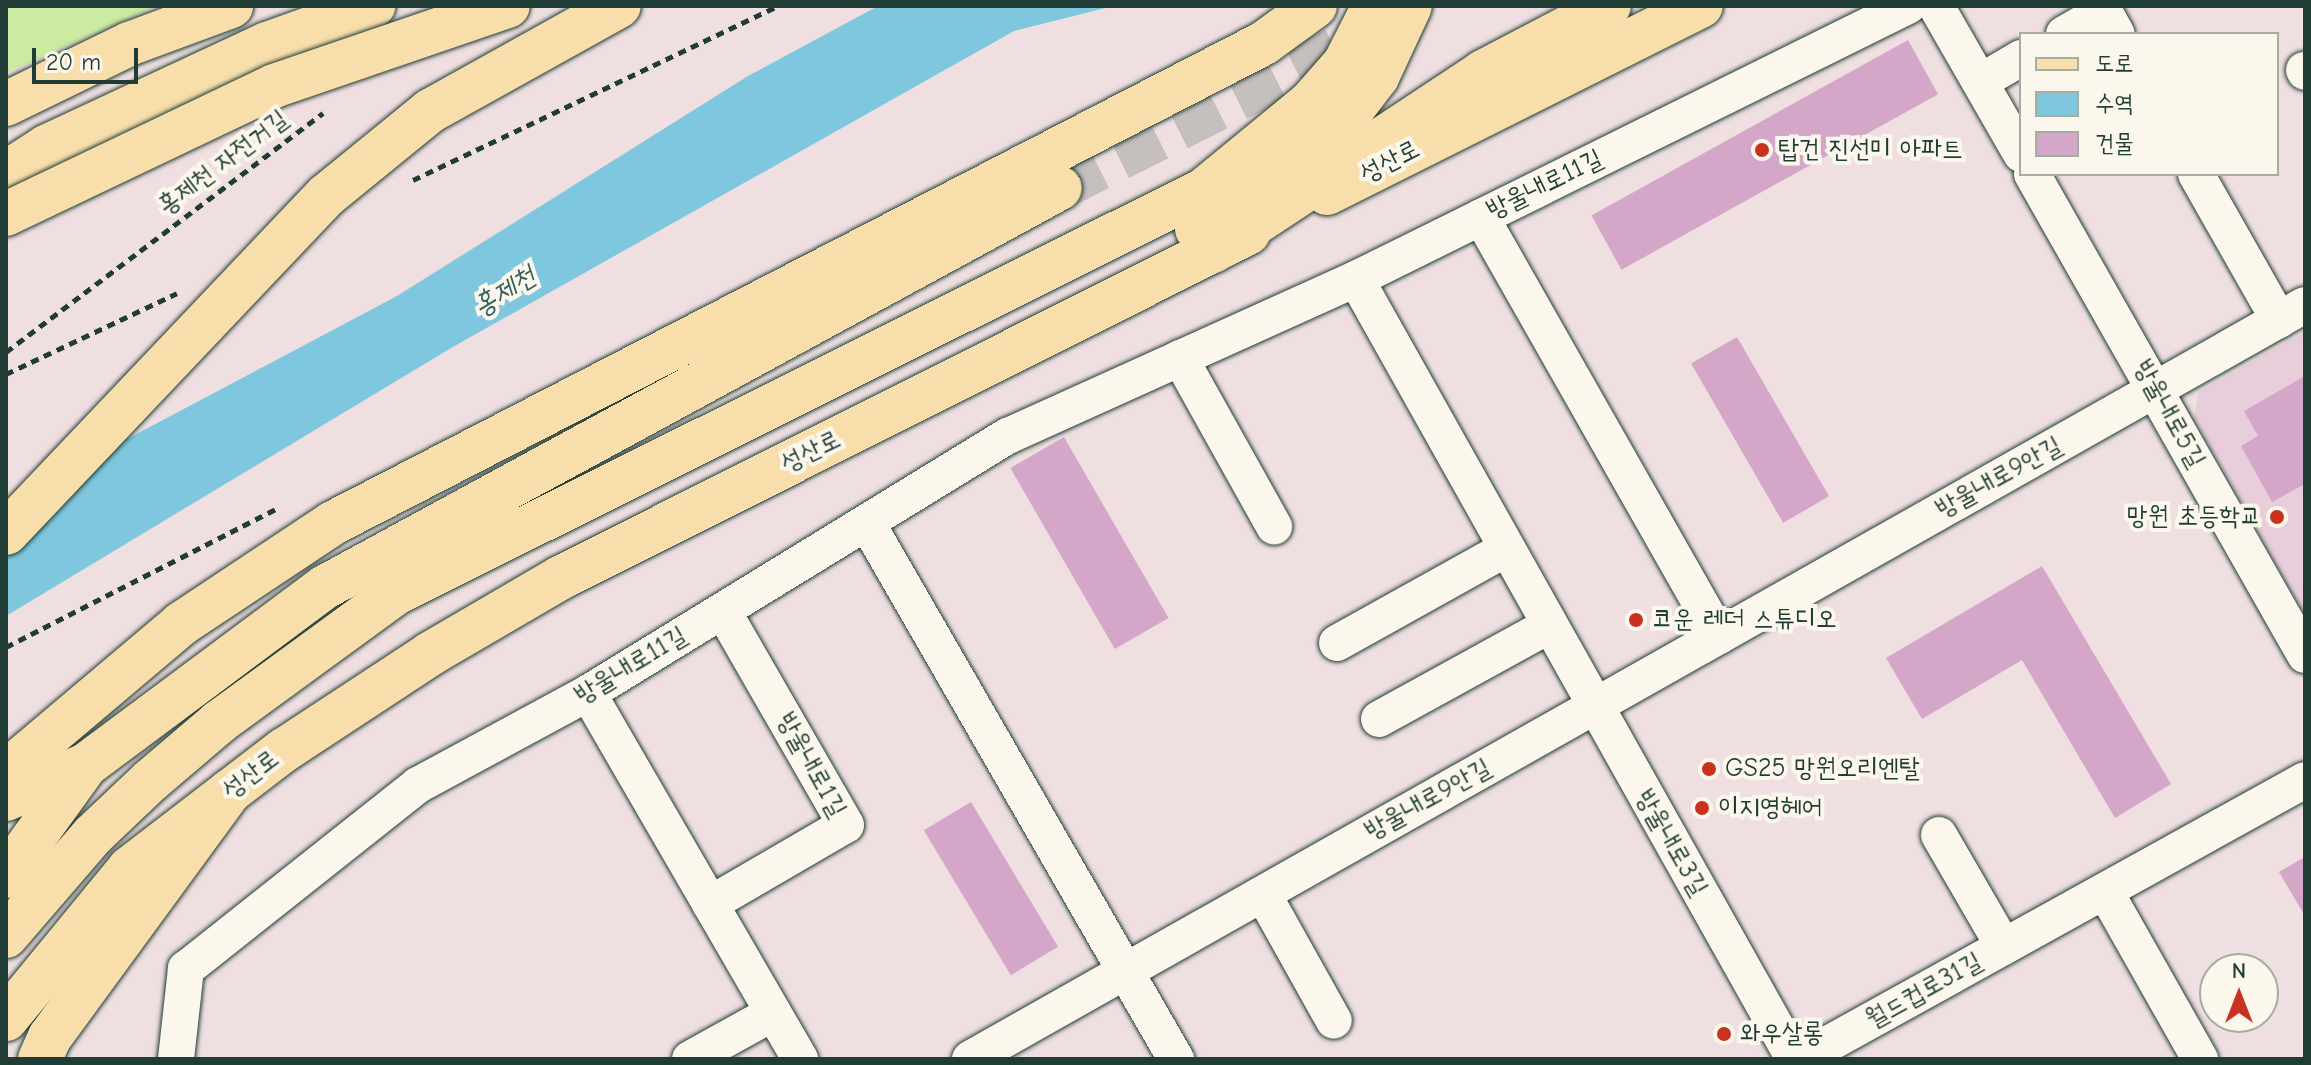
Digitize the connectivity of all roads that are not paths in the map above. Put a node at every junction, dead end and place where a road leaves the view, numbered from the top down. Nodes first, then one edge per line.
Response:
1 (231, 6) edge
2 (373, 6) edge
3 (508, 6) edge
4 (619, 6) edge
5 (1315, 6) edge
6 (1374, 6) edge
7 (1410, 6) edge
8 (1609, 6) edge
9 (1701, 6) edge
10 (1908, 6) edge
11 (1936, 6) edge
12 (2067, 32) edge
13 (2116, 32) edge
14 (2019, 59) edge
15 (1980, 82) junction
16 (6, 104) edge
17 (2019, 150) edge
18 (6, 173) edge
19 (2033, 176) edge
20 (2197, 176) edge
21 (1060, 188) tunnel mouth
22 (6, 214) edge
23 (1481, 217) junction
24 (1213, 251) junction
25 (1356, 279) junction
26 (2292, 312) edge
27 (1180, 358) junction
28 (969, 375) junction
29 (2155, 389) junction
30 (867, 523) junction
31 (1274, 526) dead end
32 (6, 533) edge
33 (1506, 549) junction
34 (723, 611) junction
35 (1548, 626) junction
36 (1719, 636) junction
37 (1337, 643) dead end
38 (2305, 655) edge
39 (588, 693) junction
40 (1594, 707) junction
41 (1379, 719) dead end
42 (86, 765) junction
43 (6, 772) edge
44 (2305, 780) edge
45 (230, 791) junction
46 (6, 799) edge
47 (1939, 835) dead end
48 (6, 876) edge
49 (2105, 891) junction
50 (1263, 894) junction
51 (710, 904) junction
52 (6, 936) edge
53 (2004, 947) junction
54 (1126, 971) junction
55 (773, 1013) junction
56 (6, 1019) edge
57 (1334, 1021) dead end
58 (984, 1056) edge
59 (40, 1059) edge
60 (176, 1059) edge
61 (690, 1059) edge
62 (800, 1059) edge
63 (1176, 1059) edge
64 (1794, 1059) edge
65 (1801, 1059) edge
66 (2200, 1059) edge

1 - 16 main road
2 - 18 main road
3 - 22 main road, bridge
4 - 32 main road, bridge
5 - 43 main road
6 - 52 main road
7 - 28 main road
8 - 24 main road
9 - 24 main road, 성산로
10 - 23 street, 방울내로11길
11 - 15 street
12 - 13 street
14 - 15 street
15 - 17 street
19 - 29 street, 방울내로5길
20 - 26 street, 방울내로9안길
21 - 42 main road
23 - 25 street, 방울내로11길
23 - 36 street
24 - 28 main road, 성산로
25 - 27 street, 방울내로11길
25 - 33 street, 방울내로3길
26 - 29 street, 방울내로9안길
27 - 30 street, 방울내로11길
27 - 31 street
28 - 45 main road, 성산로
29 - 36 street, 방울내로9안길
29 - 38 street, 방울내로5길
30 - 34 street, 방울내로11길
30 - 54 street
33 - 35 street, 방울내로3길
33 - 37 street
34 - 39 street, 방울내로11길
34 - 51 street, 방울내로1길
35 - 40 street, 방울내로3길
35 - 41 street
36 - 40 street, 방울내로9안길
39 - 51 street
39 - 60 street, 방울내로11길
40 - 50 street, 방울내로9안길
40 - 64 street, 방울내로3길
42 - 46 main road
42 - 48 main road
44 - 49 street, 월드컵로31길
45 - 56 main road, 성산로
45 - 59 main road
47 - 53 street, 월드컵로31길
49 - 53 street, 월드컵로31길
49 - 66 street
50 - 54 street, 방울내로9안길
50 - 57 street
51 - 55 street
53 - 65 street, 월드컵로31길
54 - 58 street, 방울내로9안길
54 - 63 street
55 - 61 street
55 - 62 street

